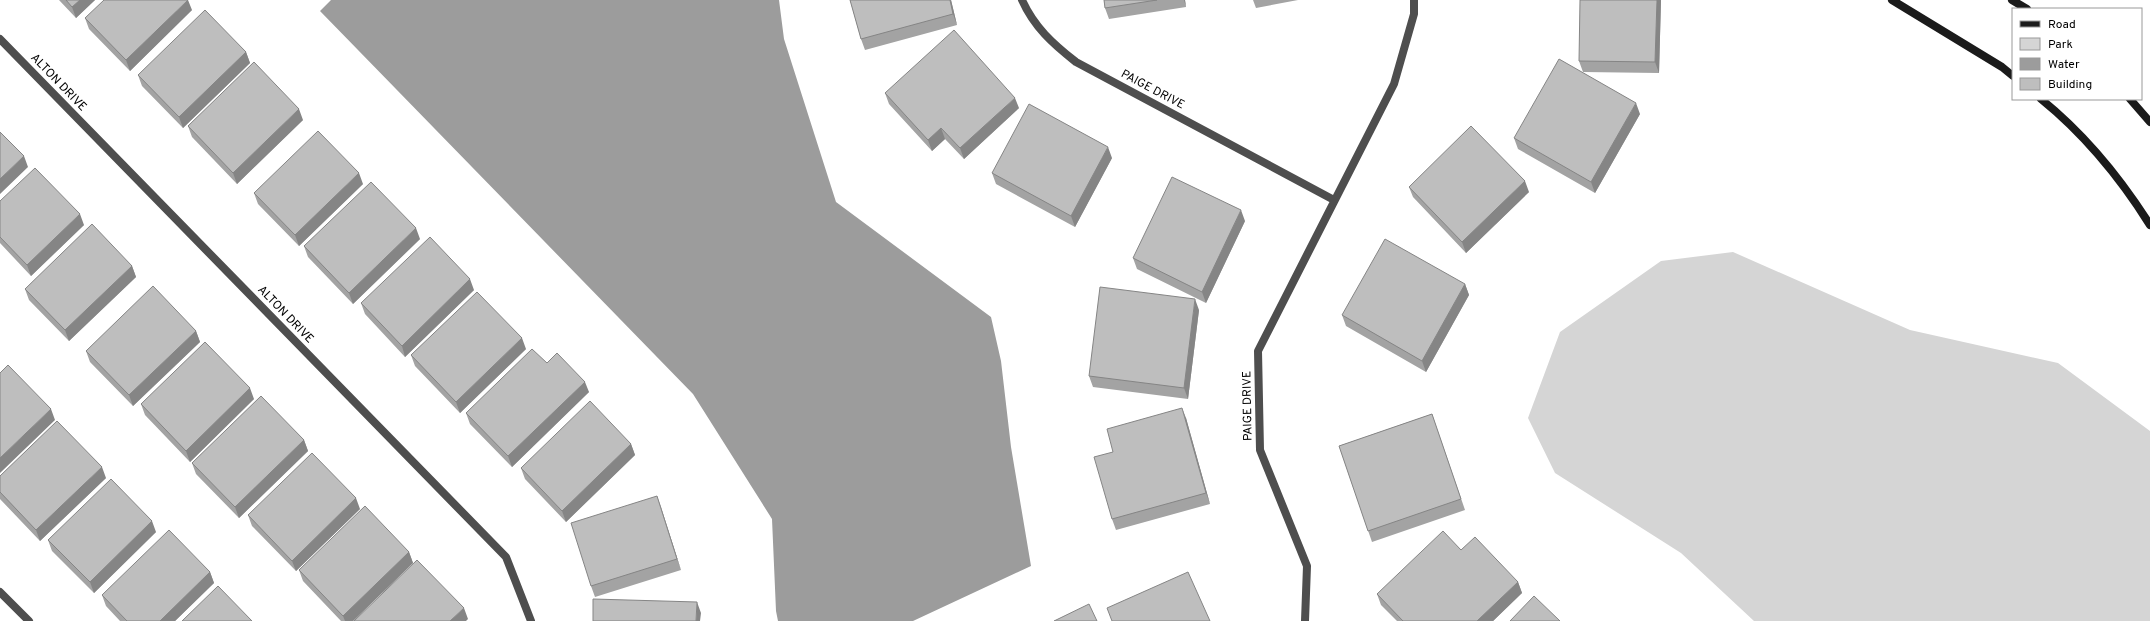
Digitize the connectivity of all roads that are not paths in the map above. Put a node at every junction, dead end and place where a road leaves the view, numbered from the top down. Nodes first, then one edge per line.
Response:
1 (1022, 0) edge
2 (1414, 0) edge
3 (1892, 0) edge
4 (2012, 0) edge
5 (2025, 8) edge
6 (0, 38) edge
7 (2012, 75) edge
8 (2042, 100) edge
9 (2131, 100) edge
10 (2150, 122) edge
11 (1334, 200) junction
12 (2150, 225) edge
13 (0, 592) edge
14 (29, 621) edge
15 (530, 621) edge
16 (1305, 621) edge

1 - 11 street, PAIGE DRIVE
2 - 11 street, PAIGE DRIVE
3 - 7 street
4 - 5 street
6 - 15 street, ALTON DRIVE
8 - 12 street
9 - 10 street
11 - 16 street, PAIGE DRIVE
13 - 14 street

